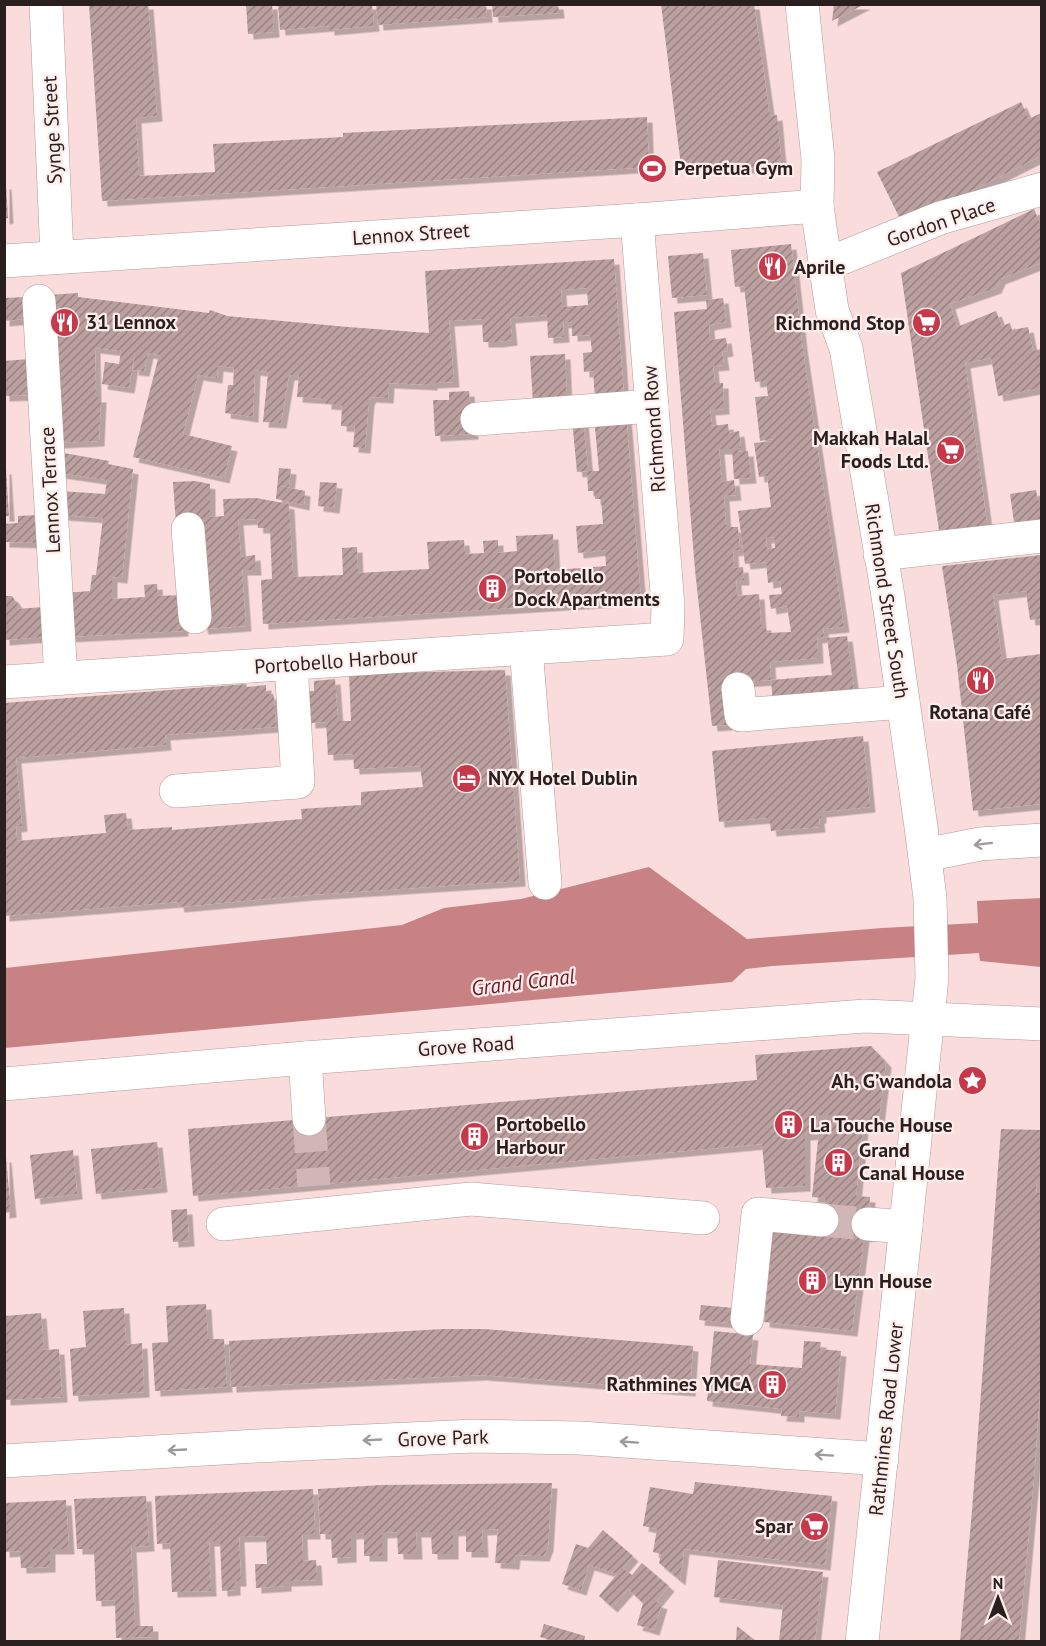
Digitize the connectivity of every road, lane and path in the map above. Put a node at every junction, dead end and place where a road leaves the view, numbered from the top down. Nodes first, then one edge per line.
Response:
1 (46, 4) edge
2 (802, 4) edge
3 (818, 159) junction
4 (1041, 189) edge
5 (817, 206) junction
6 (637, 219) junction
7 (57, 256) junction
8 (842, 258) junction
9 (4, 261) edge
10 (39, 302) dead end
11 (846, 348) junction
12 (652, 406) junction
13 (477, 419) dead end
14 (188, 529) dead end
15 (1041, 536) edge
16 (880, 554) junction
17 (196, 628) dead end
18 (667, 639) joint
19 (526, 648) junction
20 (291, 663) junction
21 (61, 678) junction
22 (4, 681) edge
23 (738, 689) dead end
24 (903, 702) junction
25 (176, 791) dead end
26 (1041, 840) edge
27 (925, 855) junction
28 (545, 883) dead end
29 (930, 898) joint
30 (927, 1017) junction
31 (1041, 1024) edge
32 (305, 1058) junction
33 (4, 1084) edge
34 (309, 1119) tunnel mouth
35 (703, 1218) dead end
36 (822, 1220) tunnel mouth
37 (223, 1224) dead end
38 (868, 1224) tunnel mouth
39 (906, 1227) junction
40 (747, 1319) dead end
41 (882, 1460) junction
42 (4, 1461) edge
43 (862, 1641) edge

1 - 7 street, Synge Street
2 - 3 street, Richmond Street South
3 - 5 street, Richmond Street South
3 - 8 street, Richmond Street South
4 - 8 street, Gordon Place
5 - 6 street, Lennox Street
5 - 11 street, Richmond Street South
6 - 7 street, Lennox Street
6 - 12 street, Richmond Row
7 - 9 street, Lennox Street
8 - 11 street, Richmond Street South
10 - 21 street, Lennox Terrace
11 - 16 street, Richmond Street South
12 - 13 street
12 - 18 street, Richmond Row
14 - 17 street
15 - 16 street
16 - 24 street, Richmond Street South
18 - 19 street, Portobello Harbour
19 - 20 street, Portobello Harbour
19 - 28 street
20 - 21 street, Portobello Harbour
20 - 25 street
21 - 22 street, Portobello Harbour
23 - 24 street
24 - 27 street, Richmond Street South
26 -> 27 street
27 - 29 street, Richmond Street South
29 - 30 street, Rathmines Road Lower
30 - 31 street, Grove Road
30 - 32 street, Grove Road
30 - 39 street, Rathmines Road Lower
32 - 33 street, Grove Road
32 - 34 street
35 - 37 street
36 - 40 street
38 - 39 street
39 - 41 street, Rathmines Road Lower
41 -> 42 street, Grove Park
41 - 43 street, Rathmines Road Lower

